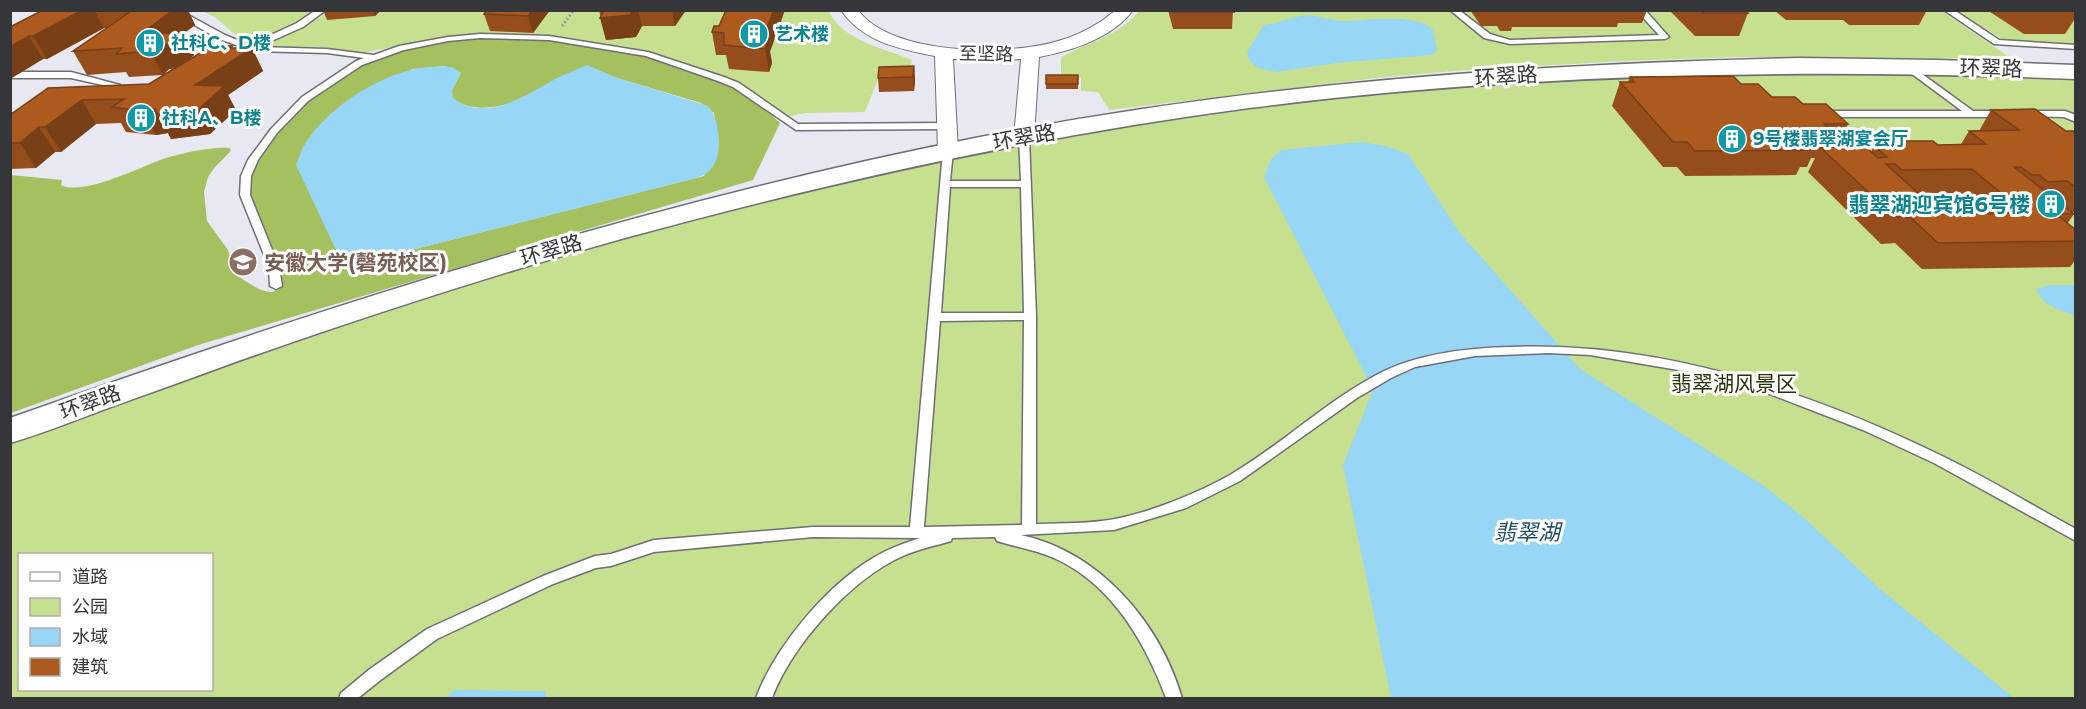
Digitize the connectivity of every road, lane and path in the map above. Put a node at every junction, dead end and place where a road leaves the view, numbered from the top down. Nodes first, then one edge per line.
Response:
1 (172, 10) edge
2 (322, 10) edge
3 (849, 10) edge
4 (1125, 10) edge
5 (1454, 10) edge
6 (1640, 10) edge
7 (1948, 10) edge
8 (250, 47) junction
9 (2076, 47) edge
10 (944, 52) junction
11 (1030, 53) junction
12 (373, 57) junction
13 (1907, 66) junction
14 (2076, 72) edge
15 (10, 75) edge
16 (116, 86) edge
17 (1971, 114) junction
18 (2076, 119) edge
19 (1024, 136) junction
20 (947, 139) junction
21 (1854, 153) edge
22 (947, 184) junction
23 (1026, 184) junction
24 (276, 286) dead end
25 (1030, 316) junction
26 (935, 317) junction
27 (10, 431) edge
28 (1029, 530) junction
29 (917, 532) junction
30 (967, 533) junction
31 (2076, 536) edge
32 (347, 699) edge
33 (764, 699) edge
34 (1174, 699) edge

1 - 8 lane
2 - 8 lane
3 - 10 street, 至坚路
4 - 11 street, 至坚路
5 - 6 lane
7 - 9 lane
8 - 12 lane
10 - 11 street, 至坚路
10 - 20 street
11 - 19 street
12 - 20 lane
12 - 24 lane
13 - 14 street, 环翠路
13 - 17 lane
13 - 19 street, 环翠路
15 - 16 lane
17 - 18 lane
17 - 21 lane
19 - 20 street, 环翠路
19 - 23 lane
20 - 22 lane
20 - 27 street, 环翠路
22 - 23 lane
22 - 26 lane
23 - 25 lane
25 - 26 lane
25 - 28 lane
26 - 29 lane
28 - 30 lane
28 - 31 lane
29 - 30 lane
29 - 32 lane
30 - 33 lane
30 - 34 lane

